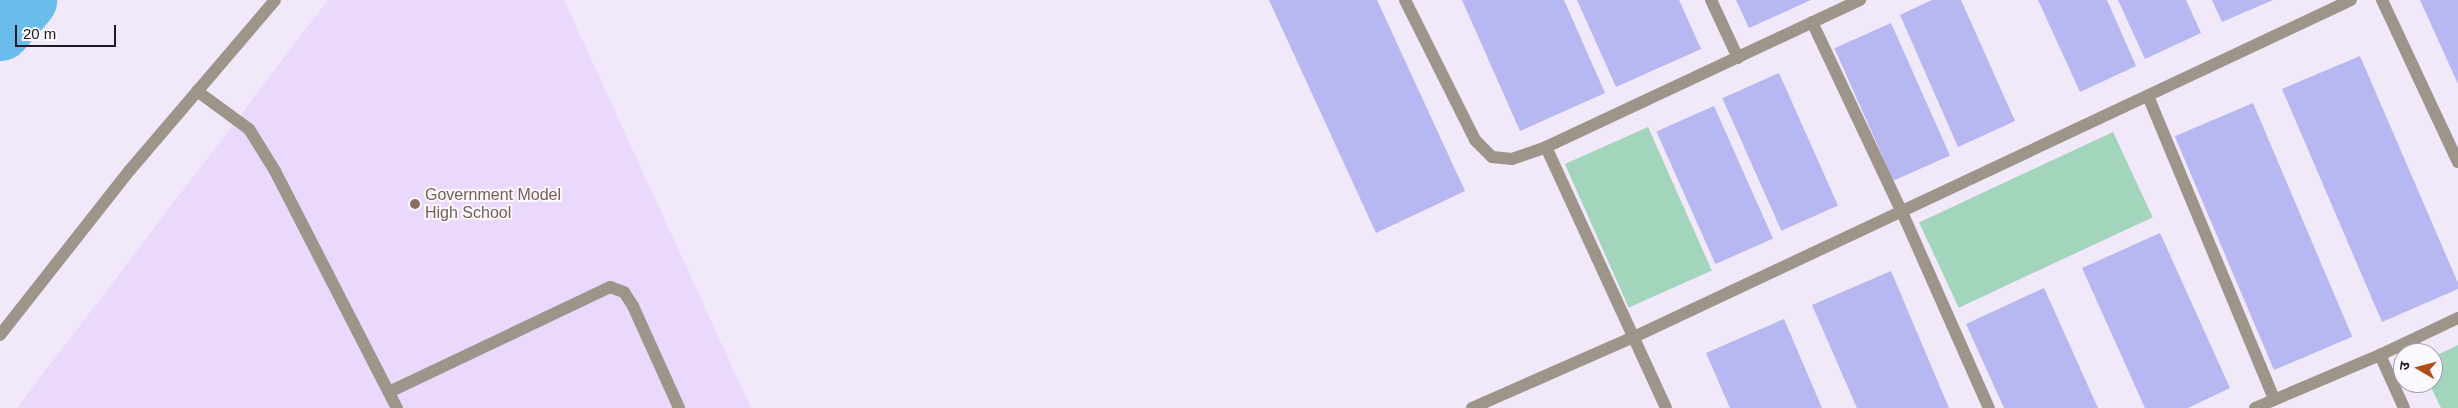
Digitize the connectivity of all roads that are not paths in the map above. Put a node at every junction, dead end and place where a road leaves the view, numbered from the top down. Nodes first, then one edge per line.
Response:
1 (275, 0) edge
2 (1405, 0) edge
3 (1711, 0) edge
4 (1860, 0) edge
5 (2351, 0) edge
6 (2382, 0) edge
7 (1812, 22) junction
8 (1738, 58) junction
9 (197, 91) junction
10 (2148, 96) junction
11 (1546, 147) junction
12 (2458, 162) edge
13 (1902, 212) junction
14 (2458, 318) edge
15 (0, 335) edge
16 (1634, 337) junction
17 (2380, 355) junction
18 (389, 392) junction
19 (2274, 398) junction
20 (397, 408) edge
21 (679, 408) edge
22 (1472, 408) edge
23 (1666, 408) edge
24 (1989, 408) edge
25 (2255, 408) edge
26 (2404, 408) edge

1 - 9 street
2 - 11 street
3 - 8 street
4 - 7 street
5 - 10 street
6 - 12 street
7 - 8 street
7 - 13 street
8 - 11 street
9 - 15 street
9 - 18 street
10 - 13 street
10 - 19 street
11 - 16 street
13 - 16 street
13 - 24 street
14 - 17 street
16 - 22 street
16 - 23 street
17 - 19 street
17 - 26 street
18 - 20 street
18 - 21 street
19 - 25 street

